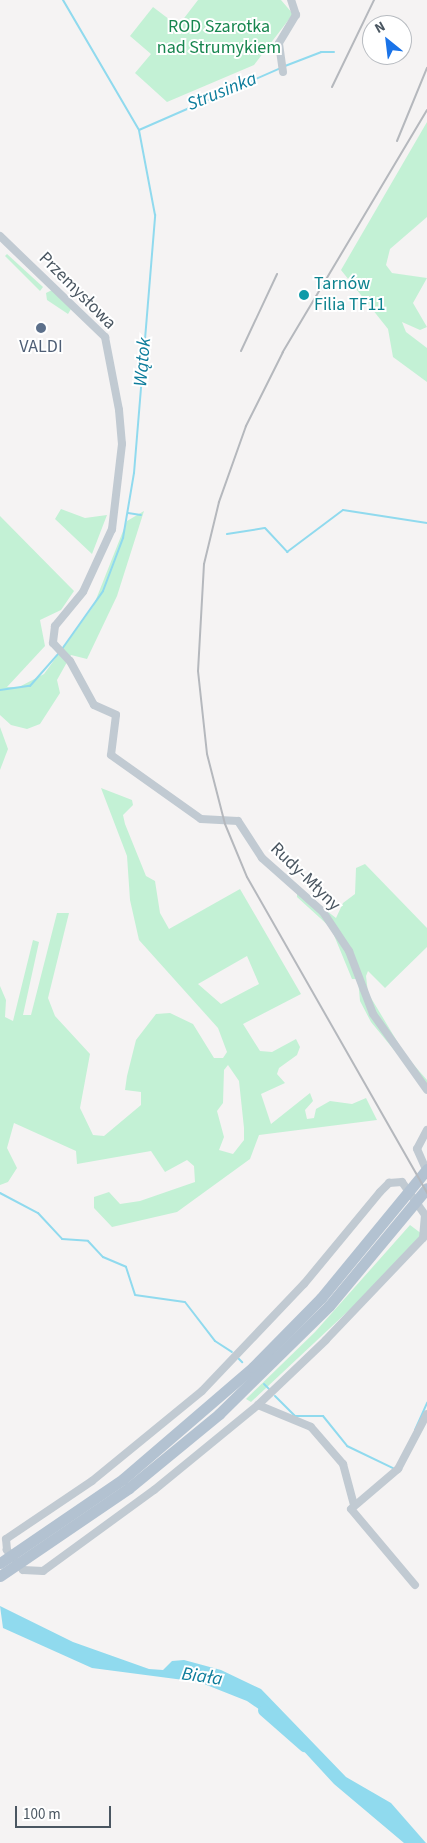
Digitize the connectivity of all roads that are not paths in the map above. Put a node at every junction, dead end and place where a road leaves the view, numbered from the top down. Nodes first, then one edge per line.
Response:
1 (291, 0) edge
2 (282, 69) dead end
3 (0, 236) edge
4 (78, 677) joint
5 (427, 1090) edge
6 (427, 1130) edge
7 (427, 1170) edge
8 (427, 1188) edge
9 (258, 1405) junction
10 (427, 1414) edge
11 (354, 1505) junction
12 (29, 1551) junction
13 (0, 1563) edge
14 (0, 1576) edge
15 (415, 1585) dead end

1 - 2 street
3 - 4 street, Przemysłowa
4 - 5 street, Rudy-Młyny
6 - 7 street
7 - 12 main road
8 - 12 main road
9 - 9 street
9 - 11 street
10 - 11 street
11 - 15 street
12 - 13 main road
12 - 14 main road

